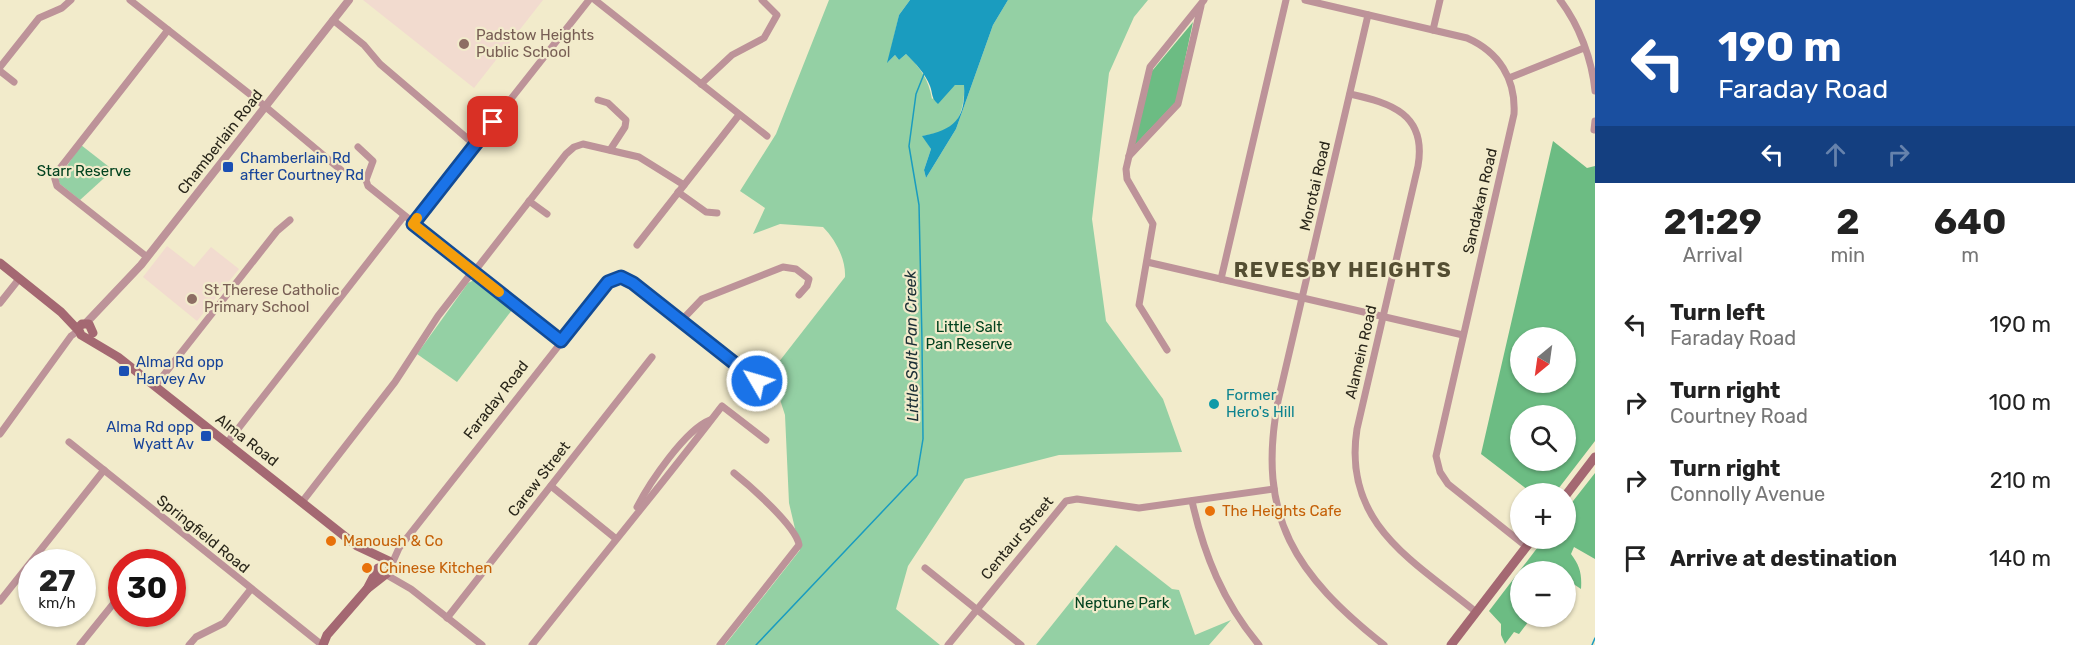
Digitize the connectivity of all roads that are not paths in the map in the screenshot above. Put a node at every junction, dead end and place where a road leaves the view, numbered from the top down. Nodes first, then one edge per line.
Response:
1 (71, 0) edge
2 (130, 0) edge
3 (349, 0) edge
4 (589, 0) edge
5 (595, 0) edge
6 (762, 0) edge
7 (1286, 0) edge
8 (1305, 0) edge
9 (1440, 0) edge
10 (1560, 0) edge
11 (1203, 2) edge
12 (1368, 15) junction
13 (333, 20) junction
14 (168, 30) junction
15 (1433, 30) junction
16 (1584, 48) junction
17 (0, 69) edge
18 (1509, 78) junction
19 (14, 82) dead end
20 (700, 84) junction
21 (1595, 91) edge
22 (1350, 94) junction
23 (598, 100) dead end
24 (265, 107) junction
25 (739, 115) junction
26 (1595, 121) edge
27 (1594, 130) edge
28 (767, 136) dead end
29 (475, 145) junction
30 (358, 147) dead end
31 (610, 150) junction
32 (1128, 157) junction
33 (341, 170) dead end
34 (684, 185) junction
35 (678, 192) junction
36 (529, 201) junction
37 (717, 213) dead end
38 (547, 214) dead end
39 (404, 216) junction
40 (290, 220) dead end
41 (413, 224) junction
42 (637, 245) dead end
43 (147, 257) junction
44 (1147, 262) junction
45 (0, 264) edge
46 (473, 271) junction
47 (19, 279) junction
48 (1221, 279) junction
49 (799, 295) dead end
50 (1302, 298) junction
51 (0, 303) edge
52 (1383, 317) junction
53 (681, 321) junction
54 (85, 331) junction
55 (1462, 335) junction
56 (561, 341) junction
57 (1167, 350) dead end
58 (652, 357) dead end
59 (757, 381) dead end
60 (155, 386) junction
61 (0, 434) edge
62 (766, 440) dead end
63 (69, 442) dead end
64 (226, 443) junction
65 (1595, 457) edge
66 (104, 470) junction
67 (734, 472) dead end
68 (1575, 483) edge
69 (550, 486) junction
70 (1275, 489) junction
71 (1192, 501) junction
72 (302, 502) junction
73 (1510, 534) edge
74 (615, 538) junction
75 (1525, 549) edge
76 (384, 567) junction
77 (925, 568) dead end
78 (251, 589) junction
79 (0, 601) edge
80 (976, 609) junction
81 (108, 610) edge
82 (1476, 612) junction
83 (447, 618) junction
84 (80, 645) edge
85 (189, 645) edge
86 (323, 645) edge
87 (482, 645) edge
88 (532, 645) edge
89 (720, 645) edge
90 (948, 645) edge
91 (1021, 645) edge
92 (1259, 645) edge
93 (1384, 645) edge
94 (1451, 645) edge

1 - 17 street
2 - 14 street
3 - 13 street, Chamberlain Road
4 - 29 street
5 - 20 street
6 - 20 street
7 - 48 street
8 - 12 street, Sandakan Road
9 - 15 street
10 - 16 street
11 - 32 street
11 - 32 street
12 - 15 street, Sandakan Road
12 - 22 street, Morotai Road
13 - 24 street, Chamberlain Road
13 - 29 street
14 - 24 street
14 - 43 street
15 - 18 street, Sandakan Road
16 - 18 street
16 - 21 street
17 - 19 street
18 - 55 street, Sandakan Road
20 - 25 street
22 - 50 street, Morotai Road
22 - 52 street, Alamein Road
23 - 31 street
24 - 33 street
24 - 43 street, Chamberlain Road
25 - 28 street
25 - 34 street
26 - 27 street
29 - 41 street
30 - 39 street
31 - 34 street
31 - 36 street
32 - 44 street
34 - 35 street
35 - 37 street
35 - 42 street
36 - 38 street
36 - 46 street
39 - 41 street
39 - 64 street
40 - 60 street
41 - 46 street
43 - 54 street, Chamberlain Road
44 - 48 street
44 - 57 street
45 - 47 main road, Alma Road
46 - 56 street
46 - 72 street
47 - 51 street
47 - 54 main road, Alma Road
48 - 50 street
49 - 53 street
50 - 52 street
50 - 70 street, Morotai Road
52 - 55 street
52 - 82 street, Alamein Road
53 - 56 street, Faraday Road
53 - 59 street
54 - 60 main road, Alma Road
54 - 61 street, Chamberlain Road
55 - 73 street, Sandakan Road
56 - 76 street, Faraday Road
58 - 69 street, Carew Street
60 - 64 main road, Alma Road
62 - 74 street
63 - 66 street, Springfield Road
64 - 72 main road, Alma Road
65 - 68 main road
66 - 78 street, Springfield Road
66 - 79 street
67 - 89 street
69 - 74 street
69 - 83 street, Carew Street
70 - 71 street, Centaur Street
70 - 93 street, Morotai Road
71 - 80 street, Centaur Street
71 - 92 street
72 - 76 main road, Alma Road
74 - 88 street
75 - 82 main road
76 - 83 street, Alma Road
76 - 86 main road, Faraday Road
77 - 80 street
78 - 85 street
78 - 86 street, Springfield Road
80 - 90 street, Centaur Street
80 - 91 street
81 - 84 street
82 - 94 main road
83 - 87 street, Alma Road

